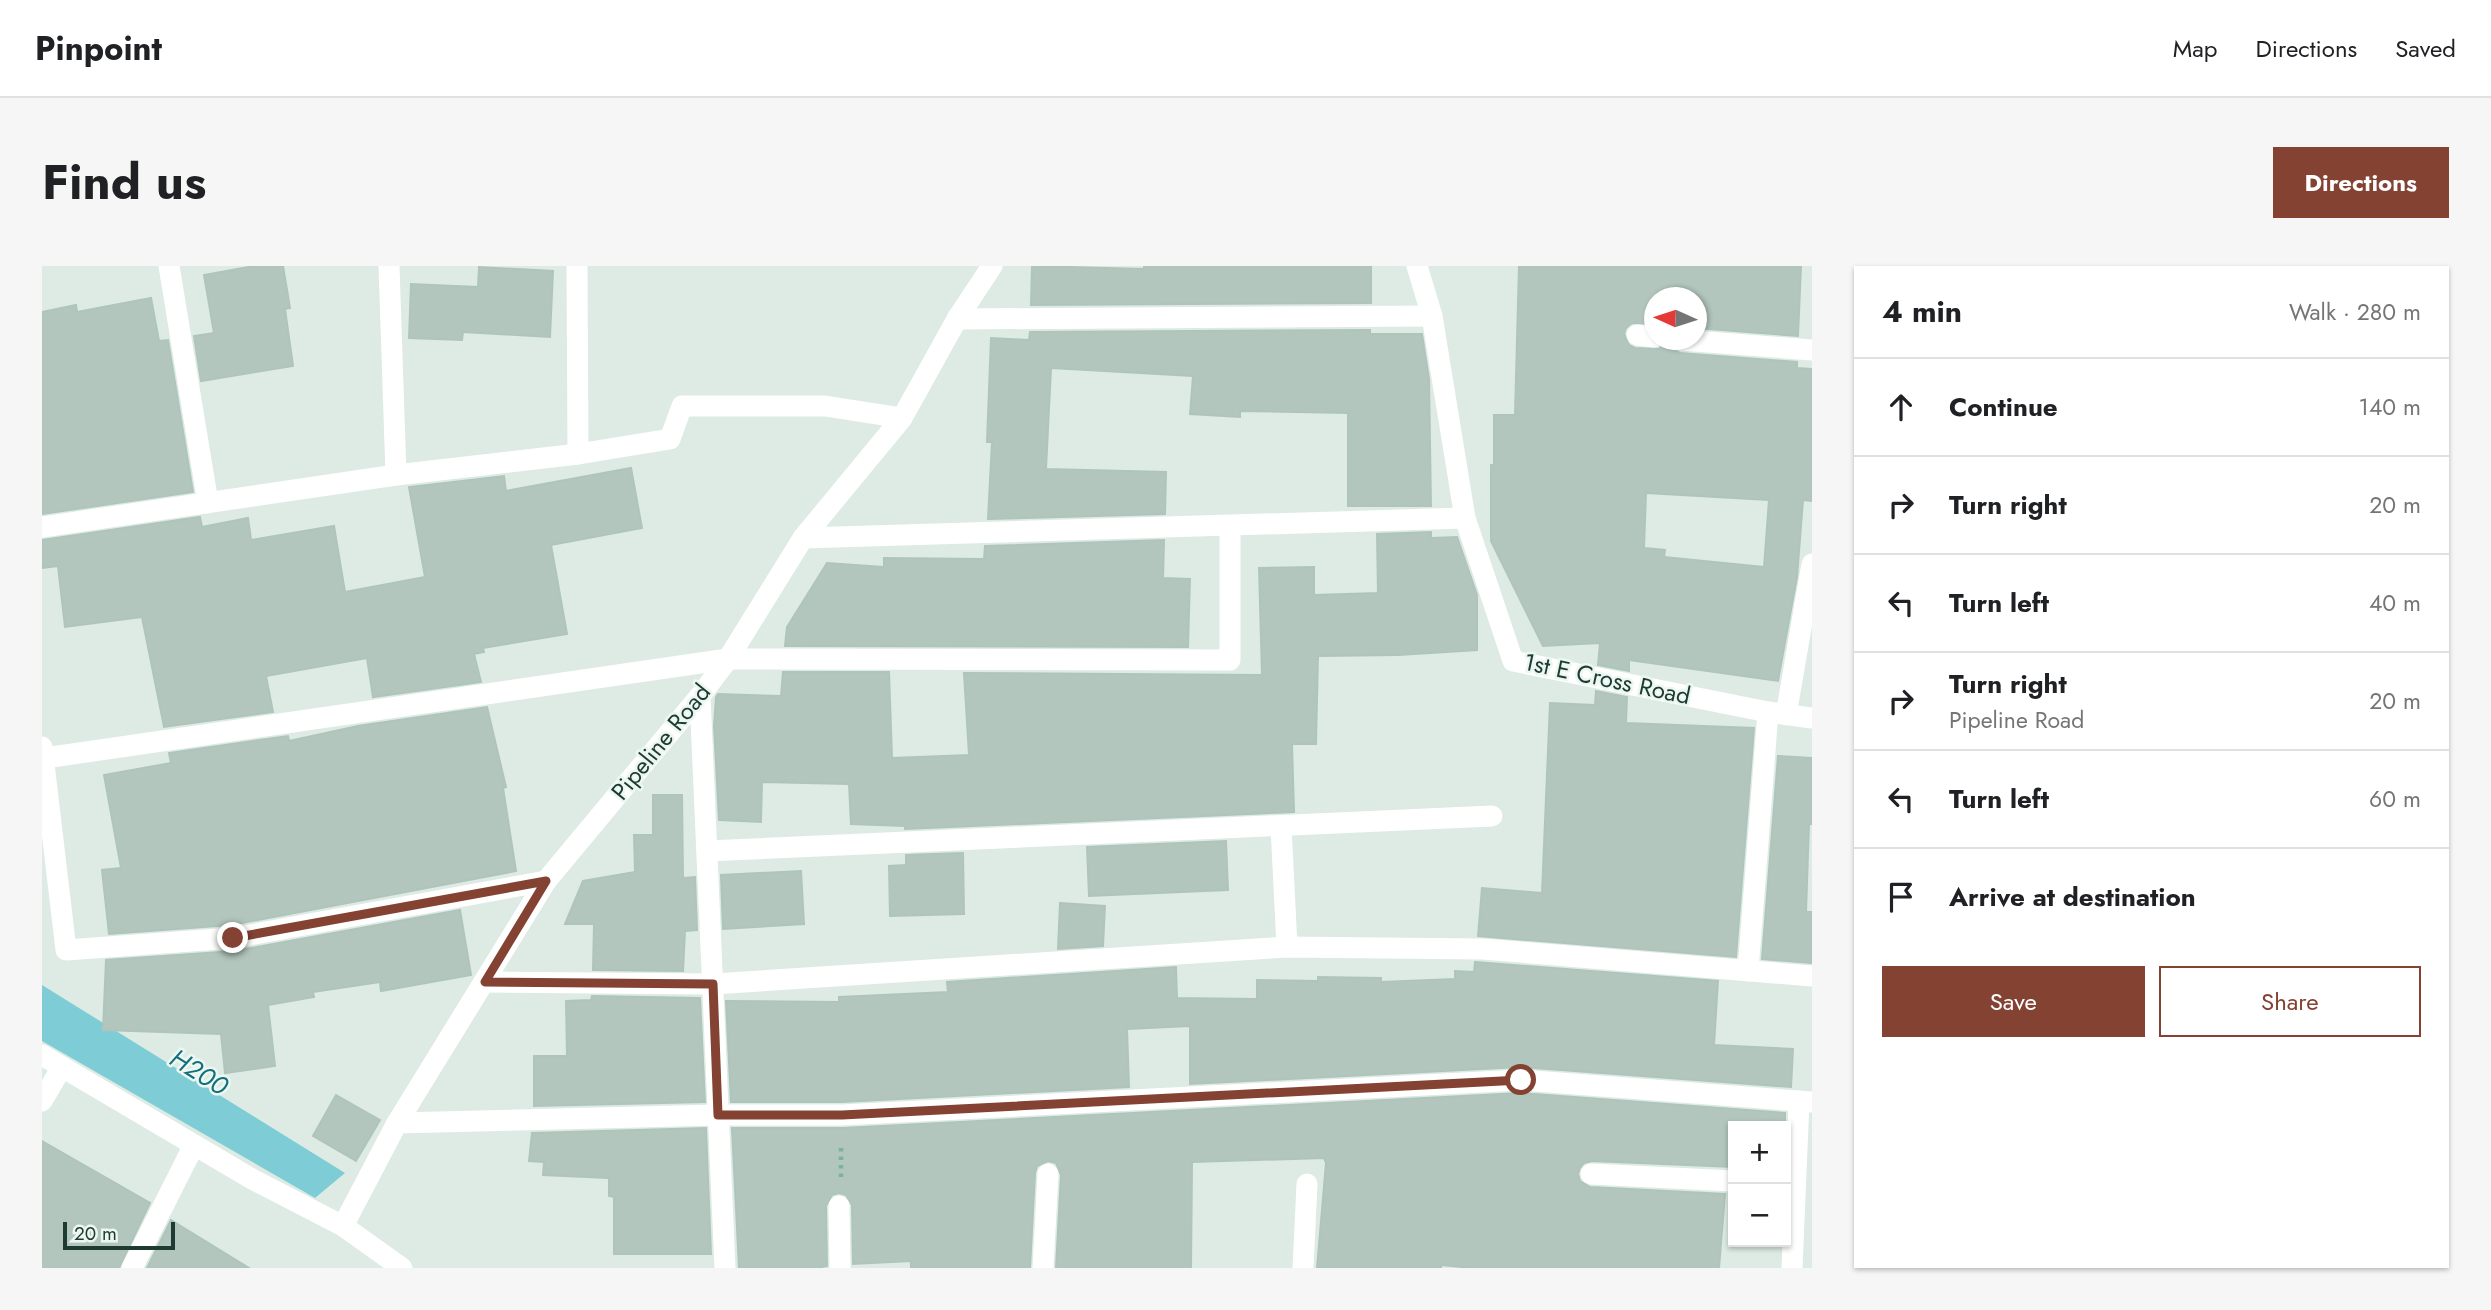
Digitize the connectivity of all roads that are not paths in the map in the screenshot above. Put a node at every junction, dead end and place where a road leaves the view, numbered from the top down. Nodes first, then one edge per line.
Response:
1 (169, 266) edge
2 (389, 266) edge
3 (577, 266) edge
4 (992, 266) edge
5 (1418, 266) edge
6 (1432, 316) junction
7 (957, 319) junction
8 (1707, 342) edge
9 (1812, 350) edge
10 (902, 418) junction
11 (578, 454) junction
12 (396, 475) junction
13 (208, 503) junction
14 (1465, 518) junction
15 (1230, 526) junction
16 (42, 527) edge
17 (803, 538) junction
18 (1812, 564) edge
19 (728, 659) junction
20 (700, 696) junction
21 (1777, 713) junction
22 (1812, 718) edge
23 (43, 753) edge
24 (1492, 816) dead end
25 (1281, 826) junction
26 (707, 851) junction
27 (546, 881) junction
28 (1287, 947) junction
29 (1748, 971) junction
30 (1812, 976) edge
31 (485, 982) junction
32 (713, 984) junction
33 (42, 1055) edge
34 (62, 1067) junction
35 (42, 1101) edge
36 (1806, 1101) edge
37 (718, 1115) junction
38 (397, 1123) junction
39 (194, 1145) junction
40 (1048, 1174) dead end
41 (1591, 1174) dead end
42 (1728, 1181) edge
43 (1791, 1183) edge
44 (1307, 1184) dead end
45 (1791, 1184) edge
46 (840, 1195) road end
47 (342, 1226) junction
48 (132, 1268) edge
49 (402, 1268) edge
50 (725, 1268) edge
51 (841, 1268) edge
52 (1043, 1268) edge
53 (1303, 1268) edge
54 (1791, 1268) edge

1 - 13 street
2 - 12 street
3 - 11 street
4 - 7 street, Pipeline Road
5 - 6 street, 1st E Cross Road
6 - 7 street
6 - 14 street, 1st E Cross Road
7 - 10 street, Pipeline Road
8 - 9 street
10 - 11 street
10 - 17 street, Pipeline Road
11 - 12 street
12 - 13 street
13 - 16 street
14 - 15 street
14 - 21 street, 1st E Cross Road
15 - 17 street
15 - 19 street
17 - 19 street, Pipeline Road
18 - 21 street
19 - 20 street, Pipeline Road
19 - 23 street
20 - 26 street
20 - 27 street, Pipeline Road
21 - 22 street, 1st E Cross Road
21 - 29 street
23 - 27 street
24 - 25 street
25 - 26 street
25 - 28 street
26 - 32 street
27 - 31 street, Pipeline Road
28 - 29 street
28 - 32 street
29 - 30 street
31 - 32 street
31 - 38 street, Pipeline Road
32 - 37 street
33 - 34 street
34 - 35 street
34 - 39 street
36 - 37 street
36 - 43 street
37 - 38 street
37 - 50 street
38 - 47 street, Pipeline Road
39 - 47 street
39 - 48 street
40 - 52 street
41 - 42 street
44 - 53 street
45 - 54 street
46 - 51 street
47 - 49 street

